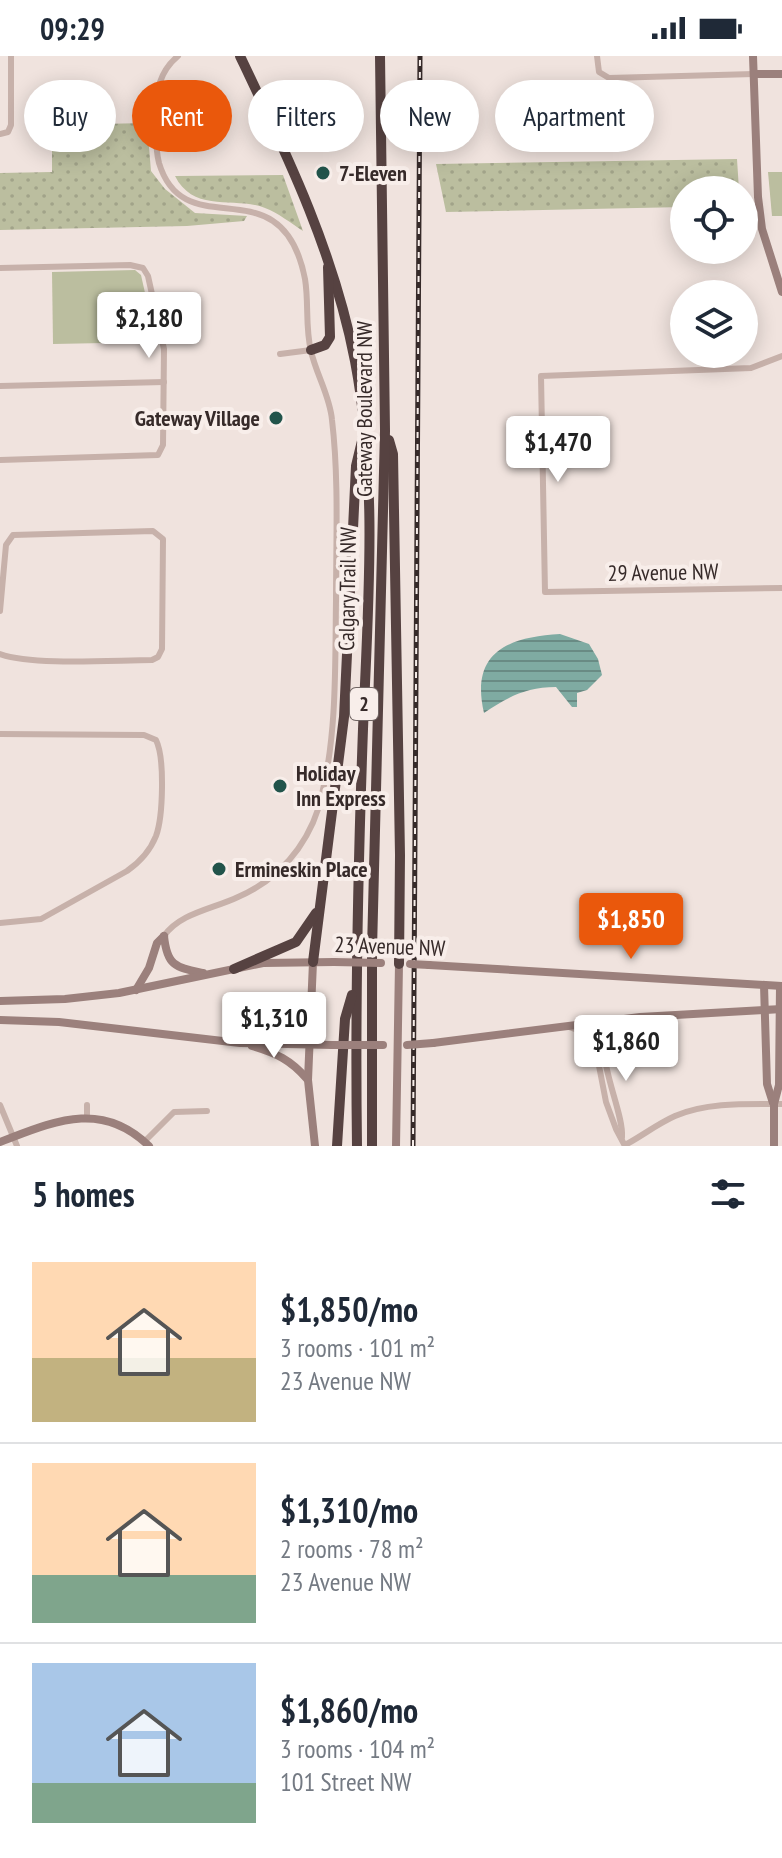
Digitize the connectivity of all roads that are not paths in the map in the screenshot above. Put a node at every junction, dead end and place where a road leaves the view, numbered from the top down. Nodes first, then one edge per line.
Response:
1 (11, 56) edge
2 (178, 56) edge
3 (240, 56) edge
4 (380, 56) edge
5 (597, 56) edge
6 (753, 56) edge
7 (754, 74) junction
8 (782, 74) edge
9 (0, 134) edge
10 (327, 253) junction
11 (0, 268) edge
12 (782, 292) edge
13 (311, 350) junction
14 (280, 354) dead end
15 (782, 356) edge
16 (164, 382) junction
17 (0, 386) edge
18 (365, 427) junction
19 (385, 431) junction
20 (0, 460) edge
21 (782, 588) edge
22 (0, 611) edge
23 (0, 654) edge
24 (0, 734) edge
25 (319, 908) junction
26 (0, 923) edge
27 (164, 936) junction
28 (313, 962) junction
29 (405, 964) junction
30 (234, 969) junction
31 (208, 974) junction
32 (355, 981) junction
33 (764, 985) junction
34 (781, 986) edge
35 (136, 990) junction
36 (781, 999) edge
37 (0, 1001) edge
38 (765, 1009) junction
39 (781, 1009) edge
40 (617, 1019) junction
41 (0, 1020) edge
42 (563, 1026) junction
43 (240, 1043) junction
44 (308, 1045) junction
45 (397, 1045) junction
46 (308, 1080) junction
47 (778, 1104) edge
48 (0, 1105) edge
49 (87, 1105) dead end
50 (207, 1111) dead end
51 (87, 1117) junction
52 (622, 1137) junction
53 (16, 1141) edge
54 (0, 1142) edge
55 (146, 1144) edge
56 (315, 1146) edge
57 (337, 1146) edge
58 (357, 1146) edge
59 (372, 1146) edge
60 (396, 1146) edge
61 (625, 1146) edge
62 (774, 1146) edge

1 - 9 street
2 - 13 street, Calgary Trail NW
3 - 10 highway, Calgary Trail NW / 2
4 - 19 highway, Gateway Boulevard NW / 2
5 - 7 street
6 - 7 main road
7 - 8 main road
7 - 12 main road
10 - 13 highway
10 - 18 highway, Calgary Trail NW / 2
11 - 16 street
13 - 14 street
13 - 27 street, Calgary Trail NW
15 - 21 street, 29 Avenue NW
16 - 17 street
16 - 20 street
18 - 25 highway
18 - 32 highway, Calgary Trail NW / 2
19 - 29 highway
19 - 59 highway, Gateway Boulevard NW / 2
22 - 23 street
24 - 26 street
25 - 28 highway
25 - 30 highway
27 - 31 main road
27 - 35 main road
28 - 29 main road, 23 Avenue NW, bridge
28 - 30 main road, 23 Avenue NW
28 - 44 main road
29 - 33 main road, 23 Avenue NW, bridge
29 - 45 main road
30 - 31 main road, 23 Avenue NW
31 - 35 main road, 23 Avenue NW
32 - 57 highway
32 - 58 highway, Calgary Trail NW / 2
33 - 34 main road, 23 Avenue NW
33 - 38 main road
34 - 36 main road
35 - 37 main road, 23 Avenue NW
36 - 38 main road
36 - 39 main road
38 - 39 main road
38 - 40 main road
38 - 47 main road
39 - 47 main road
40 - 42 main road
40 - 52 street
41 - 43 main road
42 - 45 main road, bridge
42 - 52 street
43 - 44 main road
43 - 46 main road
44 - 45 main road, bridge
44 - 46 main road
45 - 60 main road
46 - 56 main road
47 - 61 street
47 - 62 main road
48 - 53 street
49 - 51 street
50 - 55 street
51 - 53 main road
51 - 55 main road
52 - 61 street
53 - 54 main road

